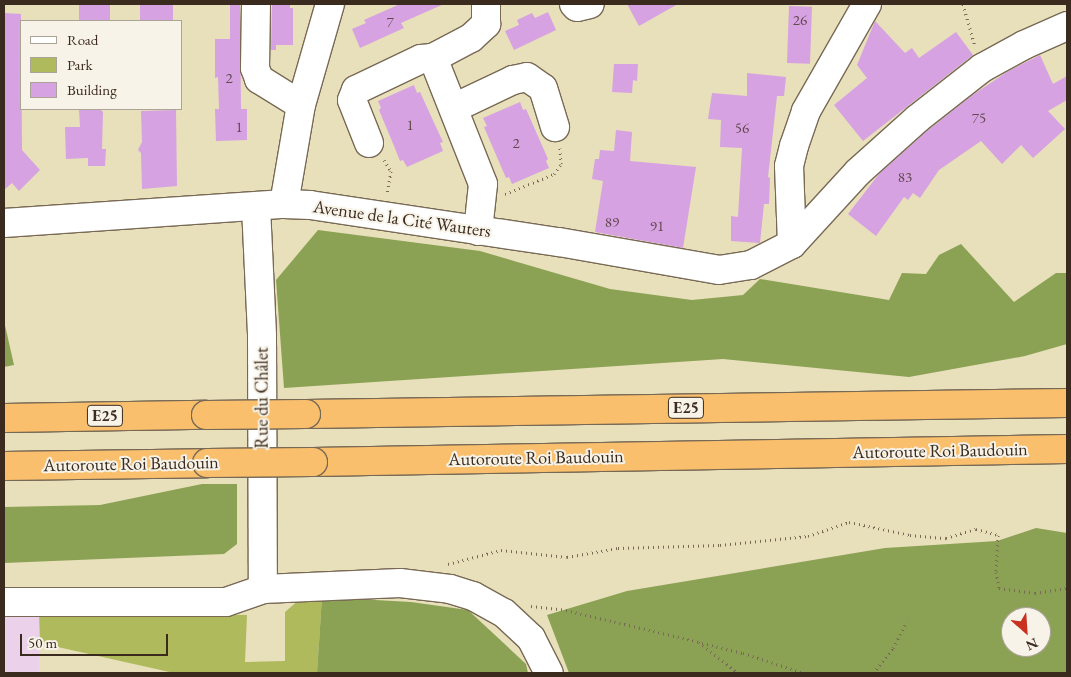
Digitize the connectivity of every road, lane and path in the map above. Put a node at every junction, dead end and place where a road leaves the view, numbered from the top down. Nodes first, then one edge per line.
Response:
1 (256, 4) edge
2 (330, 4) edge
3 (486, 4) edge
4 (574, 4) edge
5 (590, 4) edge
6 (867, 4) edge
7 (963, 4) edge
8 (1067, 26) edge
9 (433, 58) junction
10 (982, 68) junction
11 (301, 105) junction
12 (454, 108) junction
13 (555, 127) joint
14 (369, 143) joint
15 (482, 195) junction
16 (284, 204) junction
17 (256, 207) junction
18 (384, 216) junction
19 (4, 223) edge
20 (478, 231) junction
21 (792, 244) junction
22 (1067, 402) edge
23 (4, 418) edge
24 (1067, 449) edge
25 (4, 466) edge
26 (439, 566) dead end
27 (1067, 588) edge
28 (263, 589) junction
29 (4, 602) edge
30 (504, 613) junction
31 (907, 622) dead end
32 (699, 642) junction
33 (549, 673) edge
34 (738, 673) edge
35 (804, 673) edge
36 (873, 673) edge

1 - 11 street
2 - 11 street
3 - 9 street
4 - 5 street
6 - 21 street
7 - 10 path
8 - 10 street
9 - 12 street
9 - 14 street
10 - 21 street
11 - 16 street
12 - 13 street
12 - 15 street
13 - 15 path
14 - 18 path
15 - 20 street
16 - 17 street, Avenue de la Cité Wauters
16 - 18 street, Avenue de la Cité Wauters
17 - 19 street, Avenue de la Cité Wauters
17 - 28 street, Rue du Châlet
18 - 20 street, Avenue de la Cité Wauters
20 - 21 street, Avenue de la Cité Wauters
22 - 23 highway, E25, bridge
24 - 25 highway, Autoroute Roi Baudouin, bridge
26 - 27 path
28 - 29 street
28 - 30 street
30 - 32 path
30 - 33 street
31 - 36 path
32 - 34 path
32 - 35 path

